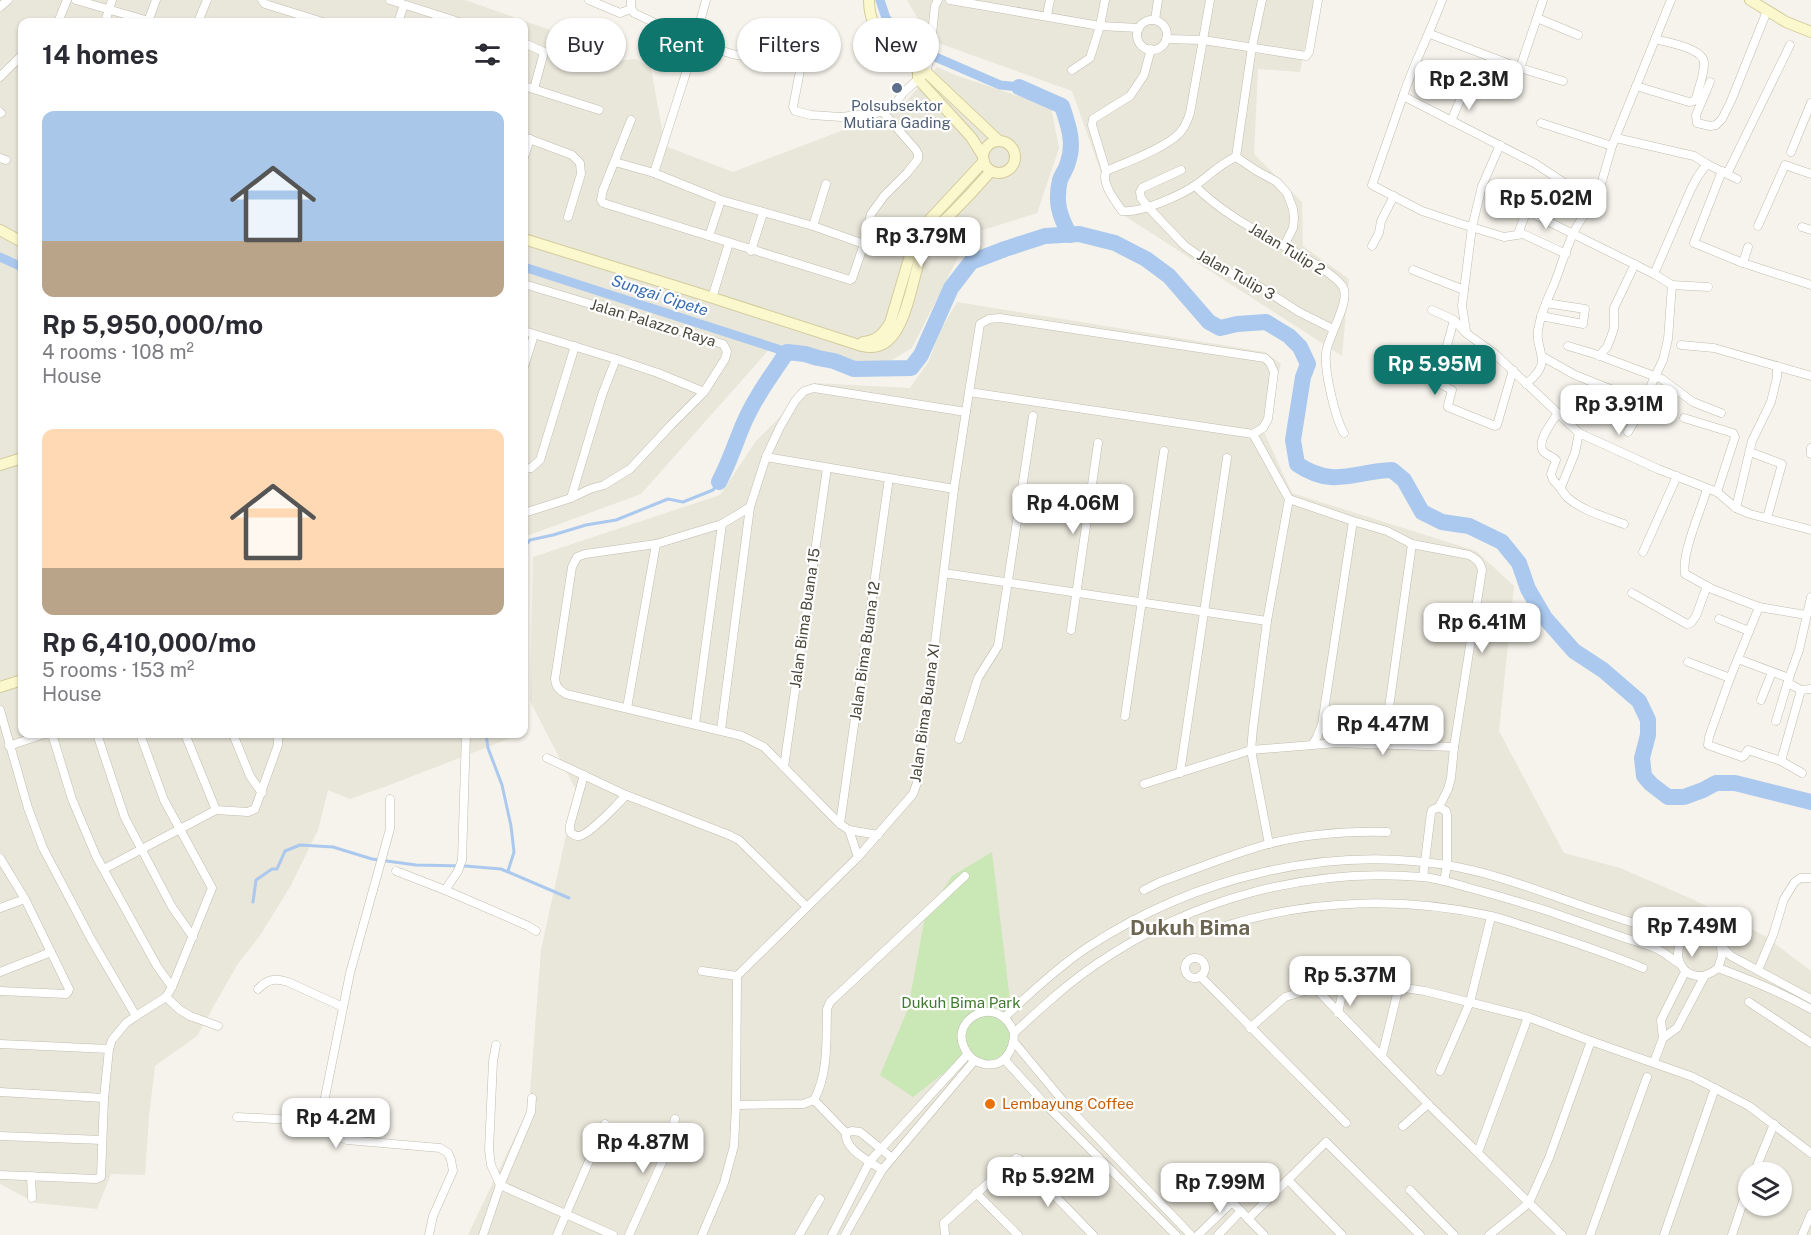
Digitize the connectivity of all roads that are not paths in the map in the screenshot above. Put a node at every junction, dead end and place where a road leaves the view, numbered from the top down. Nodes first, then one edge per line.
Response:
1 (8, 0) edge
2 (67, 0) edge
3 (76, 0) edge
4 (112, 0) edge
5 (156, 0) edge
6 (207, 0) edge
7 (262, 0) edge
8 (390, 0) edge
9 (589, 0) edge
10 (631, 0) edge
11 (706, 0) edge
12 (869, 0) edge
13 (950, 0) edge
14 (1050, 0) edge
15 (1105, 0) edge
16 (1158, 0) edge
17 (1210, 0) edge
18 (1262, 0) edge
19 (1318, 0) edge
20 (1442, 0) edge
21 (1543, 0) edge
22 (1671, 0) edge
23 (1750, 0) edge
24 (935, 2) edge
25 (404, 5) junction
26 (0, 7) edge
27 (631, 9) junction
28 (109, 10) junction
29 (1767, 11) junction
30 (1047, 15) junction
31 (60, 18) edge
32 (106, 18) edge
33 (136, 18) edge
34 (151, 18) edge
35 (200, 18) edge
36 (310, 18) edge
37 (399, 18) edge
38 (446, 18) edge
39 (645, 18) edge
40 (701, 18) edge
41 (1537, 18) junction
42 (1155, 20) junction
43 (1100, 26) junction
44 (1139, 28) junction
45 (1811, 32) edge
46 (1430, 34) junction
47 (1578, 34) dead end
48 (1166, 39) junction
49 (1655, 39) junction
50 (1203, 40) junction
51 (528, 45) edge
52 (1790, 45) dead end
53 (1252, 47) junction
54 (1151, 49) junction
55 (725, 52) edge
56 (18, 59) edge
57 (1520, 68) junction
58 (1072, 70) dead end
59 (686, 72) edge
60 (921, 74) junction
61 (0, 77) edge
62 (1563, 81) dead end
63 (1710, 82) dead end
64 (1636, 86) junction
65 (528, 87) edge
66 (534, 89) junction
67 (1464, 91) dead end
68 (1403, 96) junction
69 (1811, 103) edge
70 (599, 110) dead end
71 (883, 112) junction
72 (631, 120) dead end
73 (1451, 121) junction
74 (1541, 123) dead end
75 (528, 138) edge
76 (999, 141) junction
77 (1614, 142) junction
78 (1500, 145) junction
79 (1791, 152) dead end
80 (1236, 157) junction
81 (984, 158) junction
82 (615, 162) junction
83 (1707, 164) junction
84 (1182, 170) dead end
85 (991, 171) junction
86 (1106, 171) junction
87 (1724, 172) junction
88 (654, 173) junction
89 (1811, 174) edge
90 (1737, 179) dead end
91 (826, 184) dead end
92 (1195, 186) junction
93 (1394, 196) junction
94 (721, 200) junction
95 (1593, 202) junction
96 (1148, 207) junction
97 (763, 213) junction
98 (568, 218) dead end
99 (813, 226) junction
100 (1758, 226) dead end
101 (1472, 227) junction
102 (1802, 227) dead end
103 (0, 230) edge
104 (1811, 230) edge
105 (1573, 233) junction
106 (1518, 234) junction
107 (709, 236) junction
108 (18, 240) edge
109 (528, 240) edge
110 (729, 243) junction
111 (864, 244) junction
112 (1284, 246) junction
113 (1372, 246) dead end
114 (1748, 247) dead end
115 (751, 251) junction
116 (1566, 254) junction
117 (1743, 263) junction
118 (1635, 264) junction
119 (1413, 270) dead end
120 (1654, 274) junction
121 (528, 285) edge
122 (1672, 285) junction
123 (1811, 285) edge
124 (1708, 287) dead end
125 (1464, 290) junction
126 (712, 298) junction
127 (1546, 303) junction
128 (1432, 310) dead end
129 (1541, 316) junction
130 (1454, 320) junction
131 (1333, 329) junction
132 (528, 332) edge
133 (1466, 333) junction
134 (534, 334) junction
135 (854, 342) junction
136 (1681, 345) dead end
137 (575, 346) junction
138 (1568, 346) dead end
139 (528, 353) edge
140 (1599, 356) junction
141 (1543, 357) junction
142 (615, 359) junction
143 (1777, 366) junction
144 (1513, 370) junction
145 (1811, 376) edge
146 (1656, 377) junction
147 (1526, 384) junction
148 (704, 392) junction
149 (969, 392) junction
150 (1643, 402) junction
151 (966, 412) junction
152 (1558, 413) junction
153 (1721, 413) dead end
154 (1033, 416) dead end
155 (1684, 418) dead end
156 (1628, 432) dead end
157 (1344, 433) dead end
158 (1580, 433) junction
159 (1253, 434) junction
160 (1098, 443) dead end
161 (1811, 448) edge
162 (1164, 451) dead end
163 (1750, 453) junction
164 (1811, 454) edge
165 (766, 457) junction
166 (1227, 458) dead end
167 (18, 459) edge
168 (0, 465) edge
169 (528, 468) edge
170 (826, 468) junction
171 (1677, 476) junction
172 (889, 478) junction
173 (1561, 487) junction
174 (954, 489) junction
175 (1707, 489) junction
176 (1717, 492) junction
177 (571, 498) junction
178 (1289, 499) junction
179 (750, 507) junction
180 (1736, 508) junction
181 (528, 512) edge
182 (1767, 518) junction
183 (1353, 520) junction
184 (722, 524) junction
185 (1624, 524) dead end
186 (1811, 530) edge
187 (656, 544) junction
188 (1412, 544) junction
189 (1642, 552) dead end
190 (944, 573) junction
191 (1007, 583) junction
192 (1707, 586) junction
193 (1078, 593) junction
194 (1632, 593) dead end
195 (1811, 597) edge
196 (1142, 602) junction
197 (1759, 607) junction
198 (1204, 612) junction
199 (1807, 618) edge
200 (1719, 619) dead end
201 (1267, 621) junction
202 (1071, 630) dead end
203 (1749, 631) junction
204 (1738, 659) junction
205 (1688, 662) dead end
206 (1772, 672) junction
207 (1730, 678) junction
208 (18, 681) edge
209 (1788, 681) junction
210 (0, 687) edge
211 (1811, 689) edge
212 (1801, 690) junction
213 (1761, 700) dead end
214 (627, 708) junction
215 (0, 710) edge
216 (1125, 716) dead end
217 (1776, 721) dead end
218 (695, 724) junction
219 (721, 730) junction
220 (32, 738) edge
221 (53, 738) edge
222 (98, 738) edge
223 (141, 738) edge
224 (187, 738) edge
225 (235, 738) edge
226 (279, 738) edge
227 (466, 738) edge
228 (959, 739) dead end
229 (1384, 743) junction
230 (1312, 745) junction
231 (9, 746) junction
232 (1454, 747) junction
233 (1251, 750) junction
234 (547, 758) dead end
235 (1781, 761) junction
236 (783, 767) junction
237 (1802, 772) dead end
238 (1180, 773) junction
239 (584, 775) junction
240 (1144, 784) dead end
241 (262, 793) junction
242 (626, 795) junction
243 (390, 799) dead end
244 (1439, 807) junction
245 (216, 810) junction
246 (840, 824) junction
247 (180, 830) junction
248 (849, 830) junction
249 (1387, 832) dead end
250 (878, 835) junction
251 (1269, 844) junction
252 (141, 849) junction
253 (858, 857) junction
254 (0, 858) edge
255 (1425, 862) junction
256 (1448, 866) junction
257 (104, 869) junction
258 (396, 871) dead end
259 (965, 876) dead end
260 (1424, 877) junction
261 (1811, 878) edge
262 (1444, 881) junction
263 (445, 890) junction
264 (1144, 890) dead end
265 (25, 899) junction
266 (806, 906) junction
267 (0, 908) edge
268 (1491, 916) junction
269 (1133, 920) junction
270 (1228, 925) dead end
271 (536, 931) dead end
272 (1144, 935) junction
273 (1690, 935) junction
274 (193, 937) junction
275 (1721, 947) junction
276 (51, 952) junction
277 (1680, 964) junction
278 (1643, 968) dead end
279 (1718, 968) junction
280 (1758, 970) junction
281 (702, 971) dead end
282 (0, 972) edge
283 (1685, 972) junction
284 (737, 976) junction
285 (1200, 976) dead end
286 (1704, 977) junction
287 (1344, 985) junction
288 (1399, 986) junction
289 (172, 987) junction
290 (1315, 988) junction
291 (258, 989) dead end
292 (0, 991) edge
293 (166, 997) junction
294 (1811, 999) edge
295 (1470, 1002) junction
296 (1749, 1002) dead end
297 (343, 1007) junction
298 (1811, 1009) edge
299 (1338, 1013) junction
300 (136, 1016) junction
301 (1005, 1017) junction
302 (1528, 1017) junction
303 (218, 1026) dead end
304 (1250, 1028) junction
305 (1014, 1033) junction
306 (1663, 1038) junction
307 (1591, 1041) junction
308 (1014, 1042) junction
309 (1811, 1043) edge
310 (0, 1044) edge
311 (496, 1045) dead end
312 (109, 1049) junction
313 (1382, 1056) junction
314 (971, 1058) junction
315 (1004, 1059) junction
316 (1654, 1062) junction
317 (1440, 1071) dead end
318 (1647, 1077) dead end
319 (1715, 1088) junction
320 (0, 1092) edge
321 (104, 1098) junction
322 (532, 1098) dead end
323 (814, 1100) junction
324 (1428, 1104) junction
325 (736, 1105) junction
326 (1068, 1107) junction
327 (237, 1117) dead end
328 (1058, 1117) junction
329 (675, 1119) dead end
330 (1346, 1123) dead end
331 (605, 1124) dead end
332 (1774, 1124) junction
333 (1403, 1126) dead end
334 (319, 1127) junction
335 (846, 1133) junction
336 (0, 1136) edge
337 (102, 1140) junction
338 (880, 1149) junction
339 (1478, 1152) junction
340 (1811, 1153) edge
341 (892, 1158) junction
342 (870, 1161) junction
343 (1758, 1162) edge
344 (882, 1170) junction
345 (0, 1175) edge
346 (31, 1176) junction
347 (1288, 1180) junction
348 (500, 1185) junction
349 (1410, 1190) dead end
350 (976, 1194) junction
351 (32, 1198) dead end
352 (819, 1199) dead end
353 (1529, 1203) junction
354 (1240, 1211) junction
355 (566, 1214) junction
356 (1811, 1214) edge
357 (1738, 1216) edge
358 (1248, 1219) junction
359 (429, 1235) edge
360 (483, 1235) edge
361 (556, 1235) edge
362 (613, 1235) edge
363 (629, 1235) edge
364 (702, 1235) edge
365 (799, 1235) edge
366 (832, 1235) edge
367 (845, 1235) edge
368 (945, 1235) edge
369 (1018, 1235) edge
370 (1093, 1235) edge
371 (1176, 1235) edge
372 (1191, 1235) edge
373 (1198, 1235) edge
374 (1218, 1235) edge
375 (1264, 1235) edge
376 (1342, 1235) edge
377 (1420, 1235) edge
378 (1454, 1235) edge
379 (1489, 1235) edge
380 (1562, 1235) edge
381 (1590, 1235) edge
382 (1664, 1235) edge
383 (1732, 1235) edge
384 (1802, 1235) edge

1 - 26 street
2 - 31 street
3 - 28 street
4 - 28 street
5 - 34 street
6 - 35 street
7 - 36 street
8 - 25 street
9 - 27 street
10 - 27 street
11 - 40 street
12 - 60 main road
13 - 30 street
14 - 30 street
15 - 43 street
16 - 42 street
17 - 50 street
18 - 53 street
19 - 53 street
20 - 46 street
21 - 41 street
22 - 49 street
23 - 29 main road
24 - 60 street
25 - 37 street
25 - 38 street
27 - 39 street
28 - 32 street
28 - 33 street
29 - 45 main road
29 - 63 street
30 - 43 street
41 - 47 street
41 - 57 street
42 - 44 street
42 - 48 street
43 - 44 street
43 - 58 street
44 - 54 street
46 - 57 street
46 - 68 street
48 - 50 street
48 - 54 street
49 - 64 street
49 - 64 street
50 - 53 street
50 - 86 street
51 - 66 street
52 - 87 street
53 - 80 street
54 - 86 street
55 - 71 street
56 - 61 street
57 - 62 street
59 - 88 street
60 - 71 street
60 - 76 main road
60 - 81 main road
64 - 77 street
65 - 66 street
66 - 70 street
67 - 73 street
68 - 73 street
68 - 93 street
69 - 79 street
71 - 111 street
72 - 82 street
73 - 78 street
74 - 77 street
75 - 98 street
76 - 81 main road
76 - 85 main road
77 - 83 street
77 - 95 street
78 - 95 street
78 - 101 street
80 - 92 street
80 - 112 street
81 - 85 main road
81 - 135 main road
82 - 88 street
82 - 107 street
83 - 87 street
83 - 120 street
84 - 96 street
85 - 135 main road
86 - 96 street
87 - 90 street
87 - 117 street
88 - 94 street
89 - 100 street
91 - 99 street
92 - 96 street
92 - 112 street, Jalan Tulip 2
93 - 101 street
93 - 113 street
94 - 97 street
94 - 107 street
95 - 105 street
96 - 131 street, Jalan Tulip 3
97 - 99 street
97 - 115 street
99 - 111 street
101 - 106 street
101 - 125 street
102 - 104 street
103 - 108 main road
105 - 106 street
105 - 116 street
105 - 118 street
106 - 116 street
107 - 110 street
109 - 126 main road
110 - 115 street
110 - 126 street
111 - 115 street
112 - 131 street, Jalan Tulip 2
114 - 117 street
116 - 127 street
117 - 123 street
118 - 120 street
118 - 140 street
119 - 125 street
120 - 122 street
121 - 148 street, Jalan Palazzo Raya
122 - 124 street
122 - 146 street
125 - 133 street
126 - 135 main road
127 - 129 street
127 - 129 street
128 - 130 street
129 - 141 street
130 - 133 street
130 - 144 street
131 - 157 street
132 - 134 street
133 - 144 street
134 - 137 street
134 - 139 street
136 - 143 street
137 - 142 street
137 - 169 street
138 - 140 street
140 - 146 street
141 - 147 street
141 - 150 street
142 - 148 street
142 - 177 street
143 - 145 street
143 - 163 street
144 - 147 street
146 - 150 street
146 - 153 street
147 - 152 street
148 - 177 street, Jalan Palazzo Raya
149 - 151 street, Jalan Bima Buana XI
149 - 159 street
149 - 159 street, Jalan Bima Buana XI
150 - 156 street
151 - 165 street
151 - 174 street, Jalan Bima Buana XI
152 - 158 street
152 - 173 street
154 - 191 street
155 - 176 street
158 - 171 street
158 - 173 street
159 - 178 street
160 - 193 street
161 - 164 street
162 - 196 street
163 - 180 street
163 - 182 street
165 - 170 street
165 - 179 street
166 - 198 street
167 - 168 main road
170 - 172 street
170 - 236 street, Jalan Bima Buana 15
171 - 175 street
171 - 189 street
172 - 174 street
172 - 246 street, Jalan Bima Buana 12
173 - 185 street
174 - 190 street, Jalan Bima Buana XI
175 - 176 street
175 - 192 street
176 - 180 street
177 - 181 street, Jalan Palazzo Raya
178 - 183 street
178 - 201 street
179 - 184 street
179 - 219 street
180 - 182 street
182 - 186 street
183 - 188 street
183 - 230 street
184 - 187 street
184 - 218 street
187 - 214 street
187 - 214 street
188 - 229 street
188 - 232 street
190 - 191 street
190 - 250 street, Jalan Bima Buana XI
191 - 193 street
191 - 228 street
192 - 194 street
192 - 197 street
193 - 196 street
193 - 202 street
195 - 199 street
196 - 198 street
196 - 216 street
197 - 199 street
197 - 203 street
198 - 201 street
198 - 238 street
199 - 209 street
200 - 203 street
201 - 233 street
203 - 204 street
204 - 206 street
204 - 207 street
205 - 207 street
206 - 209 street
206 - 213 street
207 - 235 street
208 - 210 main road
209 - 212 street
209 - 217 street
211 - 212 street
212 - 235 street
214 - 218 street
215 - 231 street
218 - 219 street
219 - 236 street
220 - 231 street
221 - 257 street
222 - 252 street
223 - 247 street
224 - 245 street
225 - 241 street
226 - 241 street
227 - 263 street
229 - 230 street
229 - 232 street
230 - 233 street
231 - 300 street
232 - 244 street
233 - 238 street
233 - 251 street
234 - 239 street
235 - 237 street
236 - 246 street
238 - 240 street
239 - 242 street
239 - 242 street
241 - 245 street
242 - 266 street
243 - 297 street
244 - 255 street
244 - 256 street
245 - 247 street
246 - 248 street
247 - 252 street
247 - 274 street
248 - 250 street
248 - 253 street
249 - 251 street
250 - 253 street, Jalan Bima Buana XI
251 - 264 street
252 - 257 street
252 - 274 street
253 - 266 street, Jalan Bima Buana XI
254 - 265 street
255 - 256 street
255 - 260 street
255 - 269 street
256 - 262 street
256 - 273 street
257 - 289 street
258 - 263 street
259 - 323 street
260 - 262 street
260 - 272 street
261 - 280 street
262 - 277 street
263 - 271 street
265 - 267 street
265 - 276 street
266 - 284 street, Jalan Bima Buana XI
268 - 270 street
268 - 278 street
268 - 295 street
269 - 272 street
269 - 301 street
272 - 305 street
273 - 275 street
273 - 277 street
274 - 289 street
275 - 279 street
275 - 280 street
276 - 282 street
276 - 292 street
277 - 283 street
279 - 286 street
279 - 298 street
280 - 294 street
281 - 284 street
283 - 286 street
283 - 306 street
284 - 325 street
285 - 304 street
286 - 306 street
287 - 288 street
287 - 290 street
287 - 299 street
288 - 295 street
288 - 313 street
289 - 293 street
290 - 299 street
290 - 304 street
291 - 297 street
293 - 300 street
293 - 303 street
295 - 302 street
295 - 317 street
296 - 309 street
297 - 334 street
299 - 313 street
300 - 312 street
301 - 305 street
301 - 314 street
302 - 307 street
302 - 339 street
304 - 330 street
305 - 308 street
306 - 316 street
307 - 316 street
307 - 353 street
308 - 315 street
308 - 326 street
310 - 312 street
311 - 348 street
312 - 321 street
313 - 324 street
314 - 315 street
314 - 338 street
314 - 341 street
315 - 328 street
316 - 319 street
318 - 381 street
319 - 332 street
319 - 382 street
320 - 321 street
321 - 337 street
322 - 348 street
323 - 325 street
323 - 335 street
324 - 333 street
324 - 339 street
325 - 364 street
326 - 328 street
326 - 372 street
327 - 334 street
328 - 371 street
329 - 363 street
331 - 355 street
332 - 340 street
332 - 343 street
334 - 359 street
335 - 338 street
335 - 342 street
336 - 337 street
337 - 346 street
338 - 341 street
338 - 342 street
339 - 353 street
341 - 344 street
342 - 344 street
342 - 366 street
344 - 367 street
345 - 346 street
346 - 351 street
347 - 358 street
347 - 376 street
347 - 377 street
348 - 355 street
348 - 360 street
349 - 378 street
350 - 368 street
350 - 369 street
350 - 370 street
352 - 365 street
353 - 379 street
353 - 380 street
354 - 358 street
354 - 373 street
354 - 374 street
355 - 361 street
355 - 362 street
356 - 384 street
357 - 383 street
358 - 375 street

